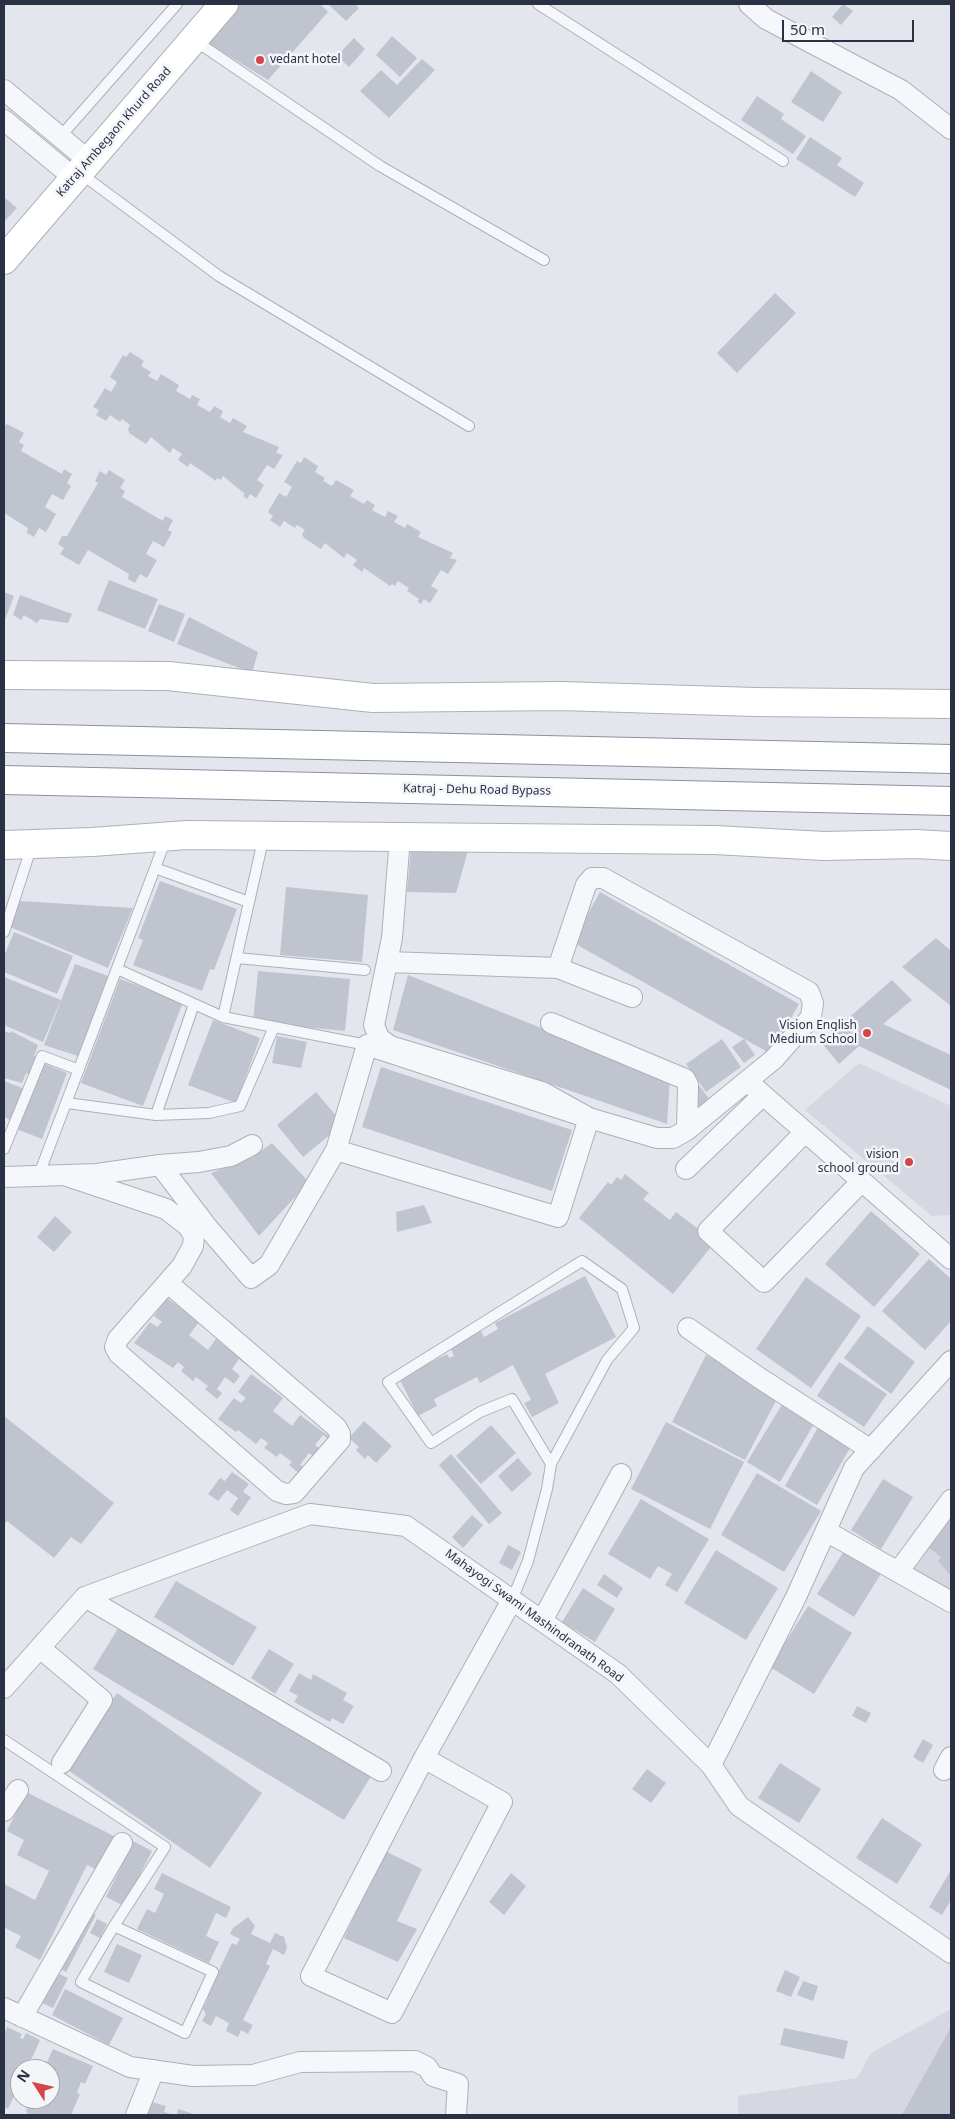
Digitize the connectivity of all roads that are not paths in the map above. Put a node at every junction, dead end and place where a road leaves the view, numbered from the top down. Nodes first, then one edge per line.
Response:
1 (177, 4) edge
2 (224, 4) edge
3 (538, 4) edge
4 (749, 4) edge
5 (193, 40) junction
6 (4, 90) edge
7 (4, 120) edge
8 (951, 129) edge
9 (60, 137) junction
10 (783, 162) dead end
11 (81, 170) junction
12 (4, 260) edge
13 (544, 260) dead end
14 (469, 426) dead end
15 (4, 675) edge
16 (951, 704) edge
17 (4, 738) edge
18 (951, 759) edge
19 (4, 780) edge
20 (951, 801) edge
21 (264, 836) junction
22 (167, 837) junction
23 (400, 837) junction
24 (32, 844) junction
25 (4, 845) edge
26 (951, 846) edge
27 (155, 868) junction
28 (249, 902) junction
29 (4, 932) edge
30 (236, 958) junction
31 (388, 962) junction
32 (558, 968) junction
33 (117, 969) junction
34 (365, 970) dead end
35 (632, 996) dead end
36 (194, 1004) junction
37 (223, 1018) junction
38 (551, 1023) dead end
39 (274, 1027) junction
40 (367, 1045) junction
41 (79, 1070) junction
42 (66, 1102) junction
43 (156, 1115) junction
44 (589, 1118) junction
45 (687, 1130) junction
46 (805, 1132) junction
47 (252, 1145) dead end
48 (4, 1149) edge
49 (336, 1150) junction
50 (160, 1165) junction
51 (686, 1169) dead end
52 (66, 1176) junction
53 (4, 1177) edge
54 (38, 1177) junction
55 (862, 1181) junction
56 (951, 1259) edge
57 (168, 1283) junction
58 (688, 1328) dead end
59 (951, 1362) edge
60 (871, 1450) junction
61 (551, 1464) junction
62 (621, 1474) dead end
63 (951, 1500) edge
64 (826, 1531) junction
65 (898, 1572) junction
66 (85, 1597) junction
67 (512, 1600) junction
68 (951, 1602) edge
69 (542, 1621) junction
70 (40, 1648) junction
71 (4, 1688) edge
72 (4, 1740) edge
73 (424, 1758) junction
74 (62, 1763) dead end
75 (711, 1765) junction
76 (380, 1771) dead end
77 (18, 1790) dead end
78 (4, 1811) edge
79 (122, 1843) dead end
80 (114, 1926) junction
81 (951, 1953) edge
82 (4, 2008) edge
83 (22, 2017) junction
84 (154, 2070) junction
85 (136, 2115) edge
86 (456, 2115) edge

1 - 9 lane
2 - 5 main road, Katraj Ambegaon Khurd Road
3 - 10 lane
4 - 8 street
5 - 11 main road, Katraj Ambegaon Khurd Road
5 - 13 lane
6 - 9 street
7 - 11 street
9 - 11 street
11 - 12 main road, Katraj Ambegaon Khurd Road
11 - 14 lane
15 - 16 main road
17 - 18 main road
19 - 20 main road, Katraj - Dehu Road Bypass
21 - 22 main road
21 - 23 main road
21 - 28 lane
22 - 24 main road
22 - 27 lane
23 - 26 main road
23 - 31 street
24 - 25 main road
24 - 29 lane
27 - 28 lane
27 - 33 lane
28 - 30 lane
30 - 34 lane
30 - 37 lane
31 - 32 street
31 - 44 street
32 - 35 street
32 - 45 street
33 - 36 lane
33 - 41 lane
36 - 37 lane
36 - 43 lane
37 - 39 lane
38 - 45 street
39 - 40 lane
39 - 43 lane
40 - 44 street
40 - 49 street
41 - 42 lane
41 - 48 lane
42 - 43 lane
42 - 54 lane
44 - 45 street
44 - 49 street
46 - 51 street
46 - 55 street
46 - 55 street
47 - 50 street
49 - 50 street
50 - 52 street
52 - 54 street
52 - 57 street
53 - 54 street
55 - 56 street
57 - 57 street
58 - 60 street
59 - 60 street
60 - 64 street
61 - 61 lane
61 - 67 lane
62 - 69 street
63 - 65 street
64 - 65 street
64 - 75 street
65 - 68 street
66 - 67 street, Mahayogi Swami Mashindranath Road
66 - 70 street, Mahayogi Swami Mashindranath Road
66 - 76 street
67 - 69 street, Mahayogi Swami Mashindranath Road
67 - 73 street
69 - 75 street, Mahayogi Swami Mashindranath Road
70 - 71 street, Mahayogi Swami Mashindranath Road
70 - 74 street
72 - 80 lane
73 - 73 street
75 - 81 street, Mahayogi Swami Mashindranath Road
77 - 78 street
79 - 83 street
80 - 80 lane
82 - 83 street
83 - 84 street
84 - 85 street
84 - 86 street

